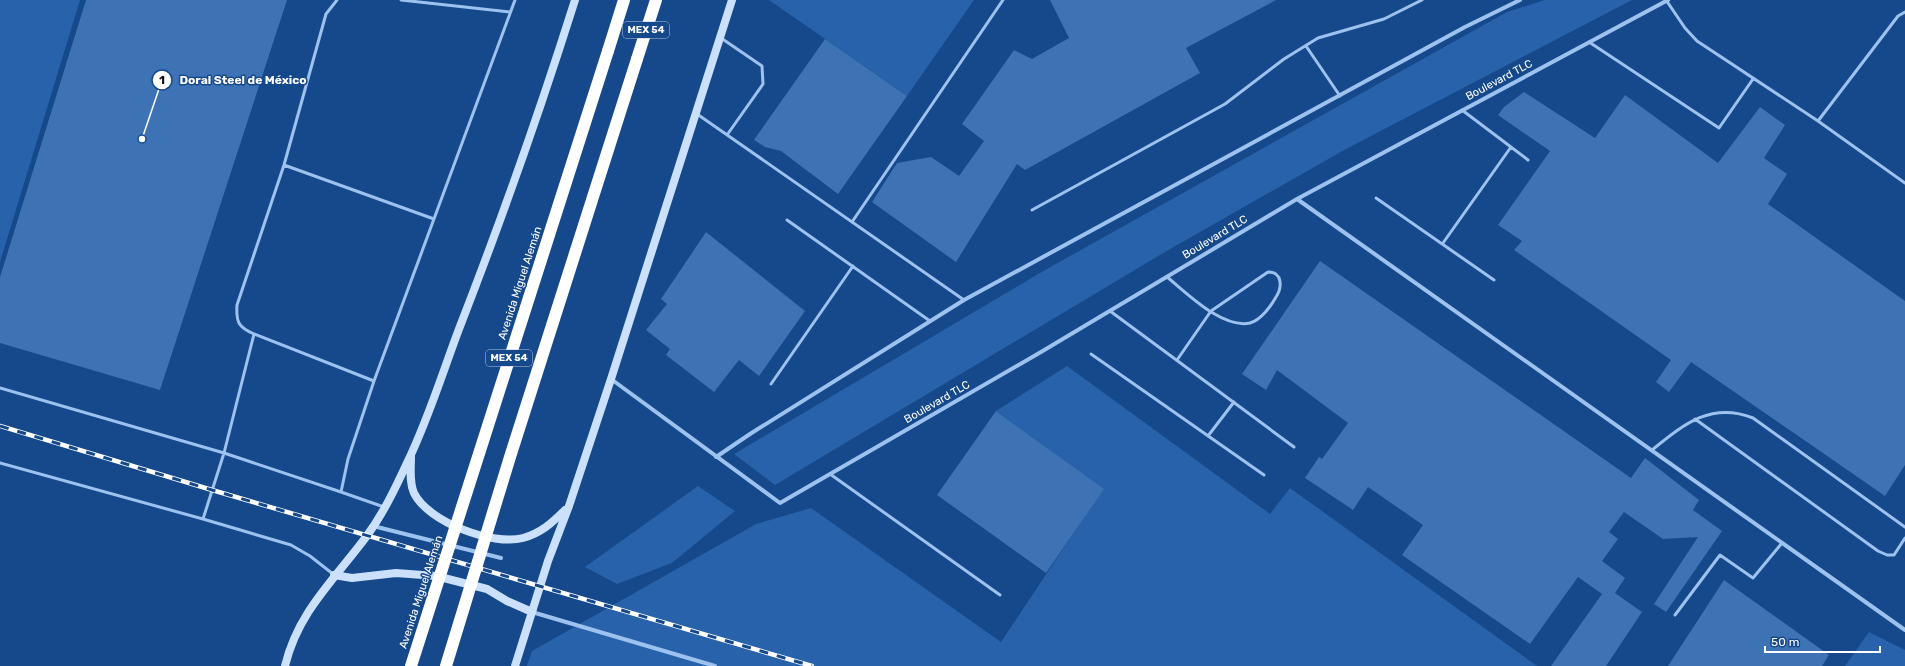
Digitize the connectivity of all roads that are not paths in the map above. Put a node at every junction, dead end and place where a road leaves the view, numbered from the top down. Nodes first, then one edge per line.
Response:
1 (337, 0) edge
2 (401, 0) edge
3 (515, 0) edge
4 (575, 0) edge
5 (624, 0) edge
6 (656, 0) edge
7 (732, 0) edge
8 (1003, 0) edge
9 (1422, 0) edge
10 (1520, 0) edge
11 (1667, 0) edge
12 (510, 12) junction
13 (1905, 12) edge
14 (720, 38) junction
15 (1589, 42) junction
16 (1306, 46) junction
17 (1753, 79) junction
18 (1340, 96) junction
19 (1462, 110) junction
20 (695, 113) junction
21 (1818, 121) junction
22 (727, 135) junction
23 (1511, 147) junction
24 (1528, 160) dead end
25 (284, 165) junction
26 (1905, 183) edge
27 (1376, 198) dead end
28 (1297, 199) junction
29 (1032, 210) dead end
30 (434, 219) junction
31 (787, 220) dead end
32 (852, 222) junction
33 (1443, 243) junction
34 (853, 266) junction
35 (1167, 277) junction
36 (1494, 280) dead end
37 (964, 300) junction
38 (1110, 311) junction
39 (1211, 311) junction
40 (930, 321) junction
41 (254, 334) junction
42 (1091, 354) dead end
43 (1177, 360) junction
44 (611, 379) junction
45 (374, 381) junction
46 (771, 384) dead end
47 (0, 388) edge
48 (1234, 402) junction
49 (1695, 418) junction
50 (1208, 436) junction
51 (1294, 447) dead end
52 (1652, 450) junction
53 (224, 453) junction
54 (411, 455) junction
55 (716, 457) junction
56 (0, 463) edge
57 (830, 474) junction
58 (1264, 475) dead end
59 (341, 492) junction
60 (569, 506) junction
61 (386, 508) junction
62 (203, 519) junction
63 (373, 526) junction
64 (1905, 527) edge
65 (1905, 538) edge
66 (1782, 543) junction
67 (501, 558) dead end
68 (334, 575) junction
69 (1000, 595) dead end
70 (532, 612) junction
71 (1675, 615) dead end
72 (1905, 630) edge
73 (285, 666) edge
74 (411, 666) edge
75 (446, 666) edge
76 (515, 666) edge
77 (715, 666) edge

1 - 25 lane
2 - 12 lane
3 - 12 lane
4 - 54 street
5 - 74 highway, Avenida Miguel Alemán / MEX 54, bridge
6 - 75 highway, MEX 54, bridge
7 - 14 street
8 - 32 lane
9 - 16 lane
10 - 18 street
11 - 15 street, Boulevard TLC
11 - 17 lane
12 - 30 lane
13 - 21 lane
14 - 20 street
14 - 22 lane
15 - 17 lane
15 - 19 street, Boulevard TLC
16 - 18 lane
16 - 29 lane
17 - 21 lane
18 - 37 street
19 - 23 lane
19 - 28 street, Boulevard TLC
20 - 22 lane
20 - 44 street
21 - 26 lane
22 - 32 lane
23 - 24 lane
23 - 33 lane
25 - 30 lane
25 - 41 lane
27 - 33 lane
28 - 35 street, Boulevard TLC
28 - 52 street
30 - 45 lane
31 - 34 lane
32 - 37 lane
33 - 36 lane
34 - 40 lane
34 - 46 lane
35 - 38 street, Boulevard TLC
35 - 39 lane
37 - 40 street
38 - 43 lane
38 - 57 street, Boulevard TLC
39 - 39 lane
39 - 43 lane
40 - 55 street
41 - 45 lane
41 - 53 lane
42 - 50 lane
43 - 48 lane
44 - 55 street
44 - 60 street
45 - 59 lane
47 - 53 lane
48 - 50 lane
48 - 51 lane
49 - 52 lane
49 - 64 lane
49 - 65 lane
50 - 58 lane
52 - 66 street
53 - 59 lane
53 - 62 lane
54 - 60 street
54 - 61 street
55 - 57 street, Boulevard TLC
56 - 62 lane
57 - 69 lane
59 - 61 lane
60 - 70 street
61 - 63 street
62 - 68 lane
63 - 67 street
63 - 68 street
66 - 71 lane
66 - 72 street
68 - 70 street
68 - 73 street
70 - 76 street
70 - 77 street

